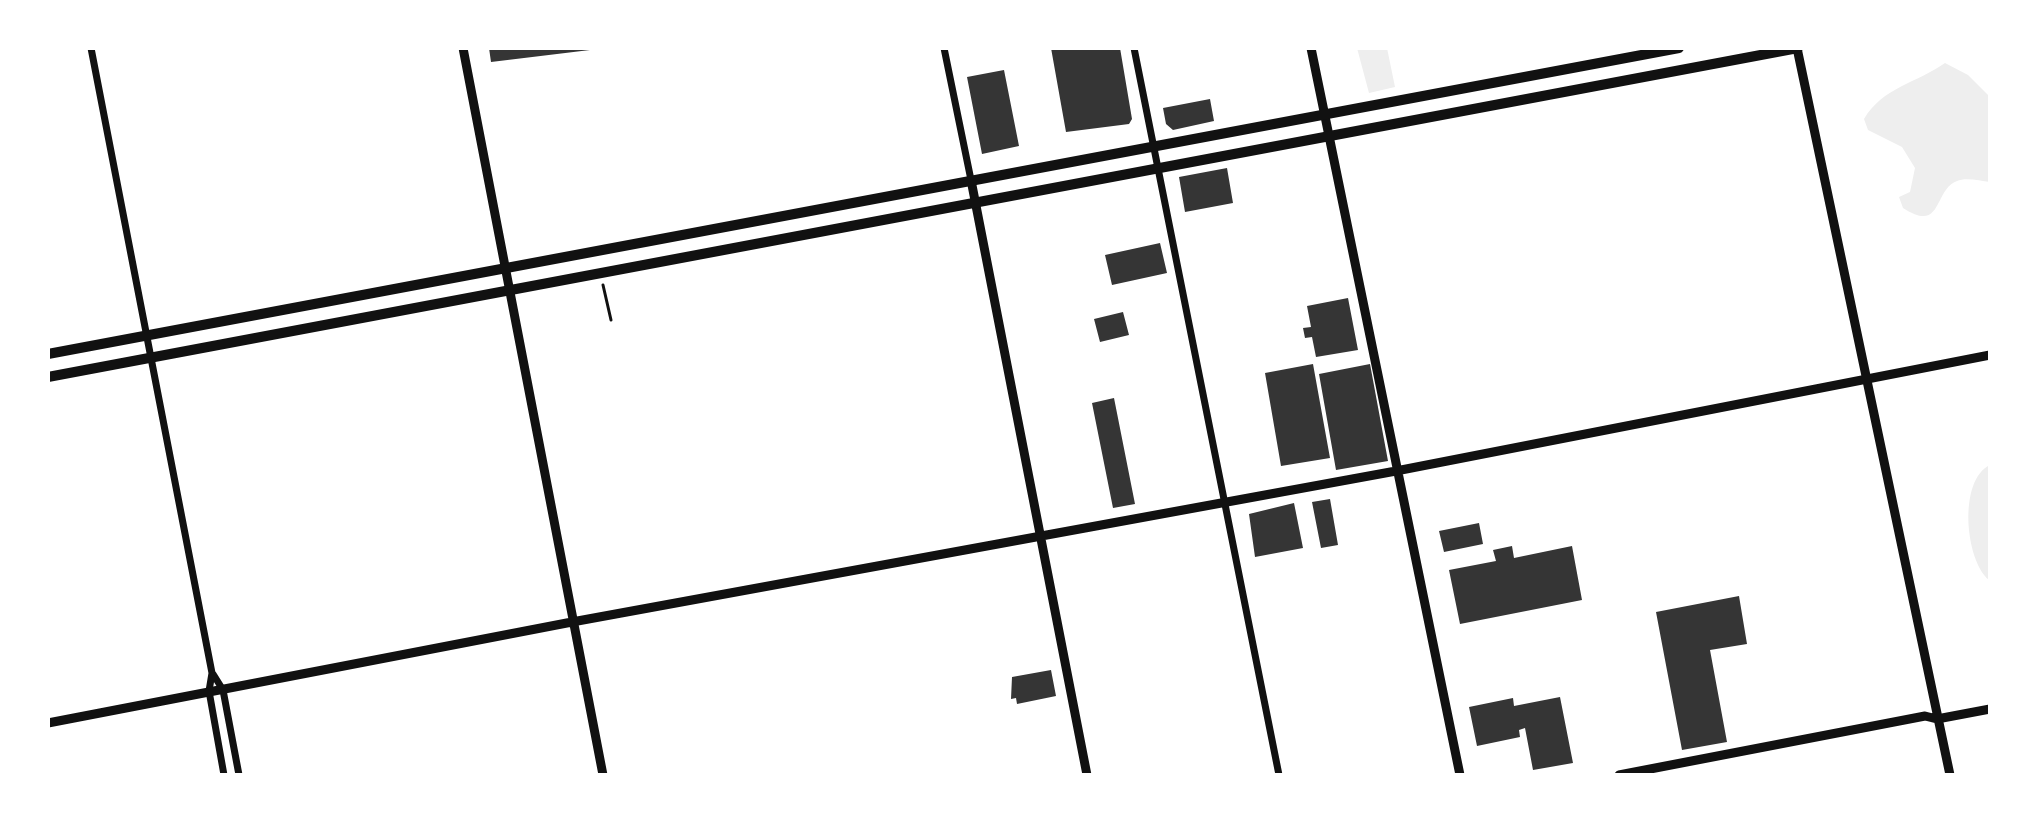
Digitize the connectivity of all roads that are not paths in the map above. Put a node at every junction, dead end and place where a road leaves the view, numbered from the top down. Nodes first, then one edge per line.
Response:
1 (91, 48) edge
2 (463, 48) edge
3 (944, 48) edge
4 (1134, 48) edge
5 (1311, 48) edge
6 (1676, 48) edge
7 (1733, 48) edge
8 (1797, 48) edge
9 (1735, 60) junction
10 (1679, 70) junction
11 (1459, 90) junction
12 (1462, 111) junction
13 (1325, 115) junction
14 (1329, 136) junction
15 (1152, 146) junction
16 (1080, 160) junction
17 (1157, 168) junction
18 (971, 180) junction
19 (1084, 182) junction
20 (975, 203) junction
21 (698, 232) junction
22 (703, 254) junction
23 (504, 269) junction
24 (508, 291) junction
25 (148, 335) junction
26 (48, 354) edge
27 (1990, 355) edge
28 (152, 358) junction
29 (48, 377) edge
30 (1868, 379) junction
31 (1396, 471) junction
32 (1226, 503) junction
33 (1043, 537) junction
34 (572, 622) junction
35 (212, 673) junction
36 (223, 690) junction
37 (209, 691) junction
38 (1990, 709) edge
39 (1937, 719) junction
40 (48, 723) edge
41 (224, 775) edge
42 (239, 775) edge
43 (603, 775) edge
44 (1087, 775) edge
45 (1279, 775) edge
46 (1460, 775) edge
47 (1619, 775) edge
48 (1950, 775) edge

1 - 25 street
2 - 23 street
3 - 18 street
4 - 15 street
5 - 13 street
6 - 10 main road
6 - 11 main road
7 - 9 main road
8 - 9 main road
8 - 30 street
9 - 10 main road
10 - 12 main road
11 - 12 main road
11 - 13 main road
12 - 14 main road
13 - 14 street
13 - 15 main road
14 - 17 main road
14 - 31 street
15 - 16 main road
15 - 17 street
16 - 18 main road
16 - 19 main road
17 - 19 main road
17 - 32 street
18 - 20 street
18 - 21 main road
19 - 20 main road
20 - 22 main road
20 - 33 street
21 - 22 main road
21 - 23 main road
22 - 24 main road
23 - 24 street
23 - 25 main road
24 - 28 main road
24 - 34 street
25 - 26 main road
25 - 28 street
27 - 30 street
28 - 29 main road
28 - 35 street
30 - 31 street
30 - 39 street
31 - 32 street
31 - 46 street
32 - 33 street
32 - 45 street
33 - 34 street
33 - 44 street
34 - 36 street
34 - 43 street
35 - 36 street
35 - 37 street
36 - 37 street
36 - 42 street
37 - 40 street
37 - 41 street
38 - 39 street
39 - 47 street
39 - 48 street

